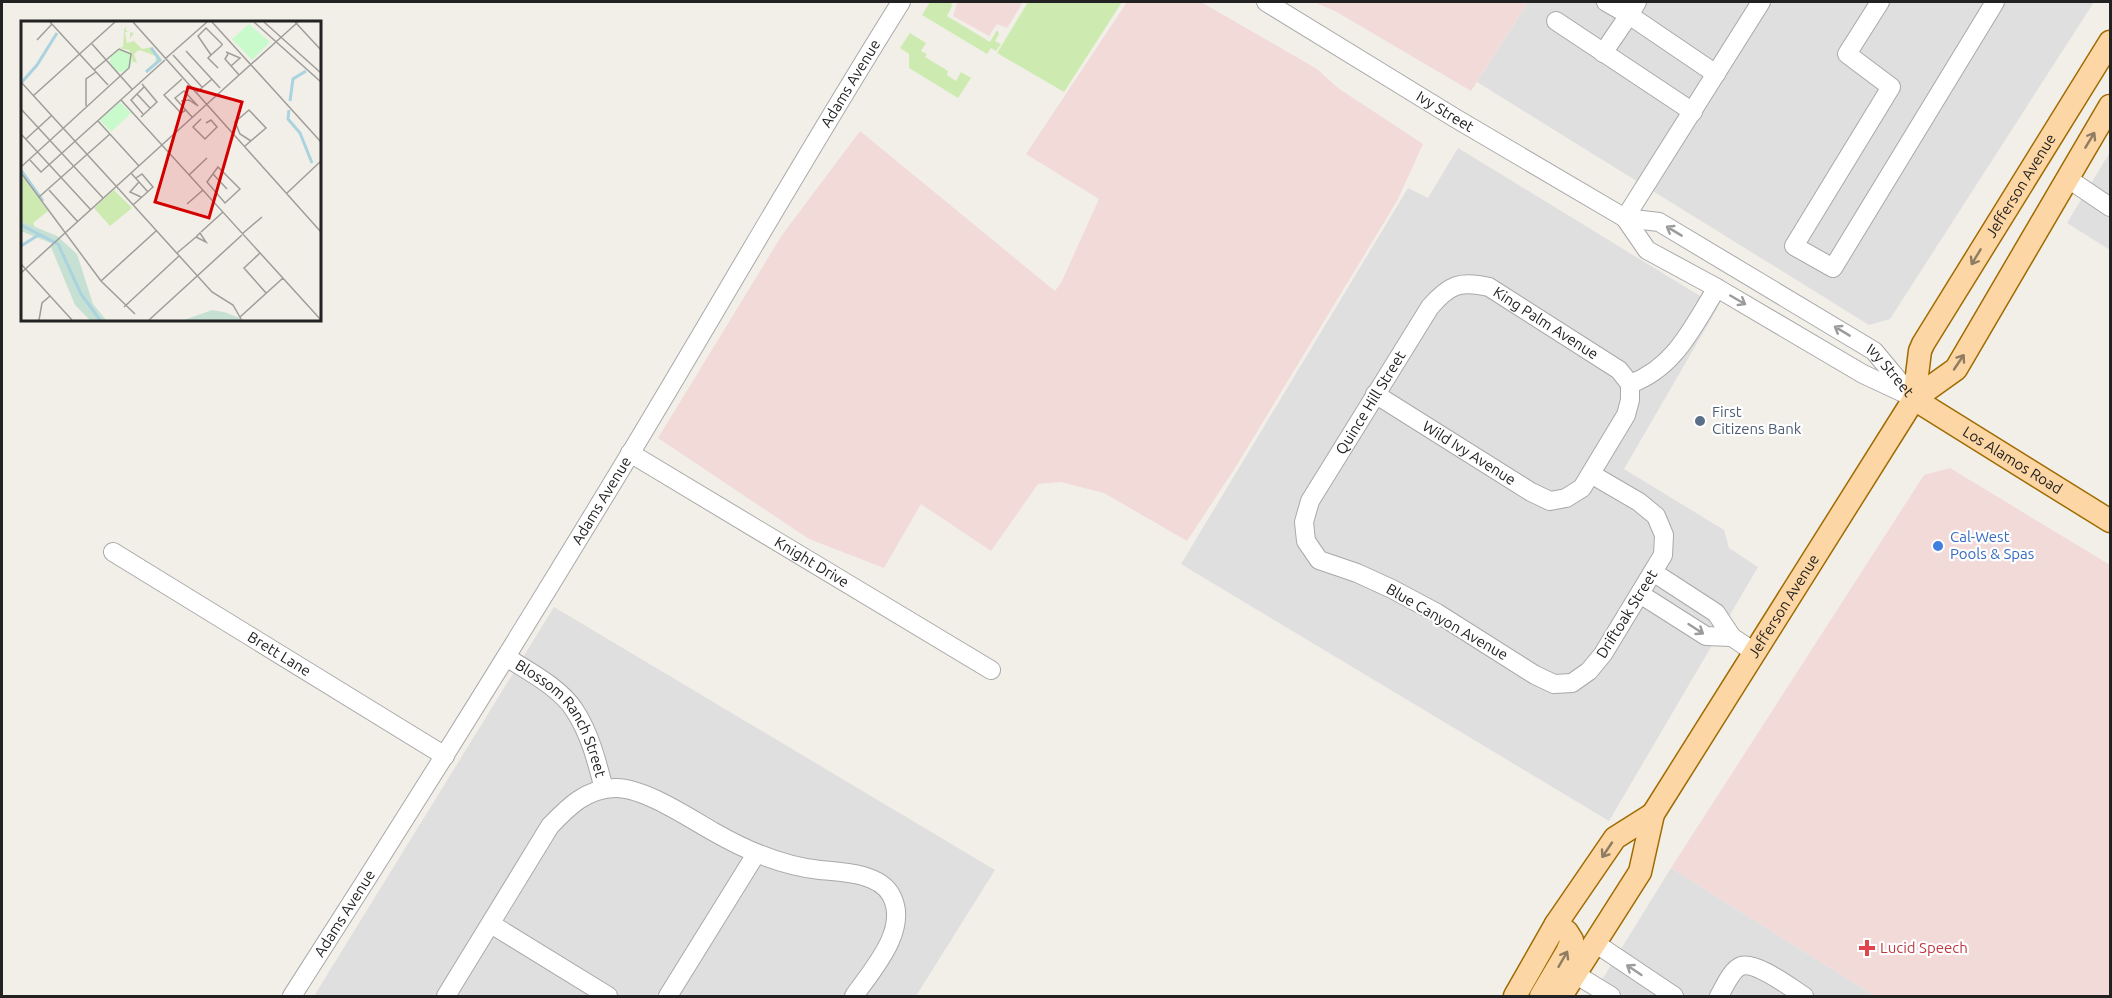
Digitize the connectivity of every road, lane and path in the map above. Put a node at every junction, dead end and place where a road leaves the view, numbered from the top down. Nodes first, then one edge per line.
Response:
1 (901, 2) edge
2 (1266, 2) edge
3 (1606, 2) edge
4 (1761, 2) edge
5 (1880, 2) edge
6 (1995, 2) edge
7 (1633, 8) edge
8 (1556, 21) dead end
9 (2110, 42) edge
10 (1603, 53) junction
11 (1716, 74) junction
12 (2110, 106) edge
13 (1693, 112) junction
14 (2067, 178) junction
15 (2110, 207) edge
16 (1626, 218) junction
17 (1453, 287) joint
18 (1717, 288) junction
19 (1630, 384) junction
20 (1375, 394) junction
21 (1914, 399) junction
22 (630, 453) junction
23 (1591, 474) junction
24 (2110, 521) edge
25 (1305, 529) joint
26 (113, 552) dead end
27 (1653, 572) junction
28 (1640, 594) junction
29 (1732, 637) junction
30 (1754, 652) junction
31 (506, 657) junction
32 (991, 670) dead end
33 (1572, 683) joint
34 (445, 756) junction
35 (604, 789) junction
36 (1653, 814) junction
37 (756, 854) junction
38 (491, 924) junction
39 (1557, 924) junction
40 (1595, 943) junction
41 (1575, 974) junction
42 (1668, 995) edge
43 (292, 996) edge
44 (446, 996) edge
45 (608, 996) edge
46 (668, 996) edge
47 (854, 996) edge
48 (1515, 996) edge
49 (1541, 996) edge
50 (1561, 996) edge
51 (1611, 996) edge
52 (1719, 996) edge
53 (1804, 996) edge

1 - 22 street, Adams Avenue
2 - 16 street, Ivy Street
3 - 7 street
4 - 11 street
5 - 6 street
7 - 10 street
7 - 11 street
8 - 10 street
9 -> 21 main road, Jefferson Avenue
10 - 13 street
11 - 13 street
14 -> 12 main road, Jefferson Avenue
13 - 16 street
14 - 15 street
21 -> 14 main road, Jefferson Avenue
16 - 18 street, Ivy Street
21 -> 16 street, Ivy Street
17 - 19 street, King Palm Avenue
17 - 20 street, Quince Hill Street
18 - 19 street
18 -> 21 street, Ivy Street
19 - 23 street
20 - 23 street, Wild Ivy Avenue
20 - 25 street, Quince Hill Street
21 - 24 main road, Los Alamos Road
21 - 30 main road, Jefferson Avenue
22 - 31 street, Adams Avenue
22 - 32 street, Knight Drive
23 - 27 street, Driftoak Street
25 - 33 street, Blue Canyon Avenue
26 - 34 street, Brett Lane
27 - 28 street, Driftoak Street
27 - 29 street
28 -> 29 street
28 - 33 street, Driftoak Street
29 - 30 street
30 - 36 main road, Jefferson Avenue
31 - 34 street, Adams Avenue
31 - 35 street, Blossom Ranch Street
34 - 43 street, Adams Avenue
35 - 37 street
35 - 38 street
36 -> 39 main road, Jefferson Avenue
36 - 40 main road, Jefferson Avenue
37 - 46 street
37 - 47 street
38 - 44 street
38 - 45 street
39 - 48 main road, Jefferson Avenue
49 -> 39 main road
40 - 41 main road, Jefferson Avenue
42 -> 40 street
41 - 50 main road, Jefferson Avenue
41 - 51 street
52 - 53 street

